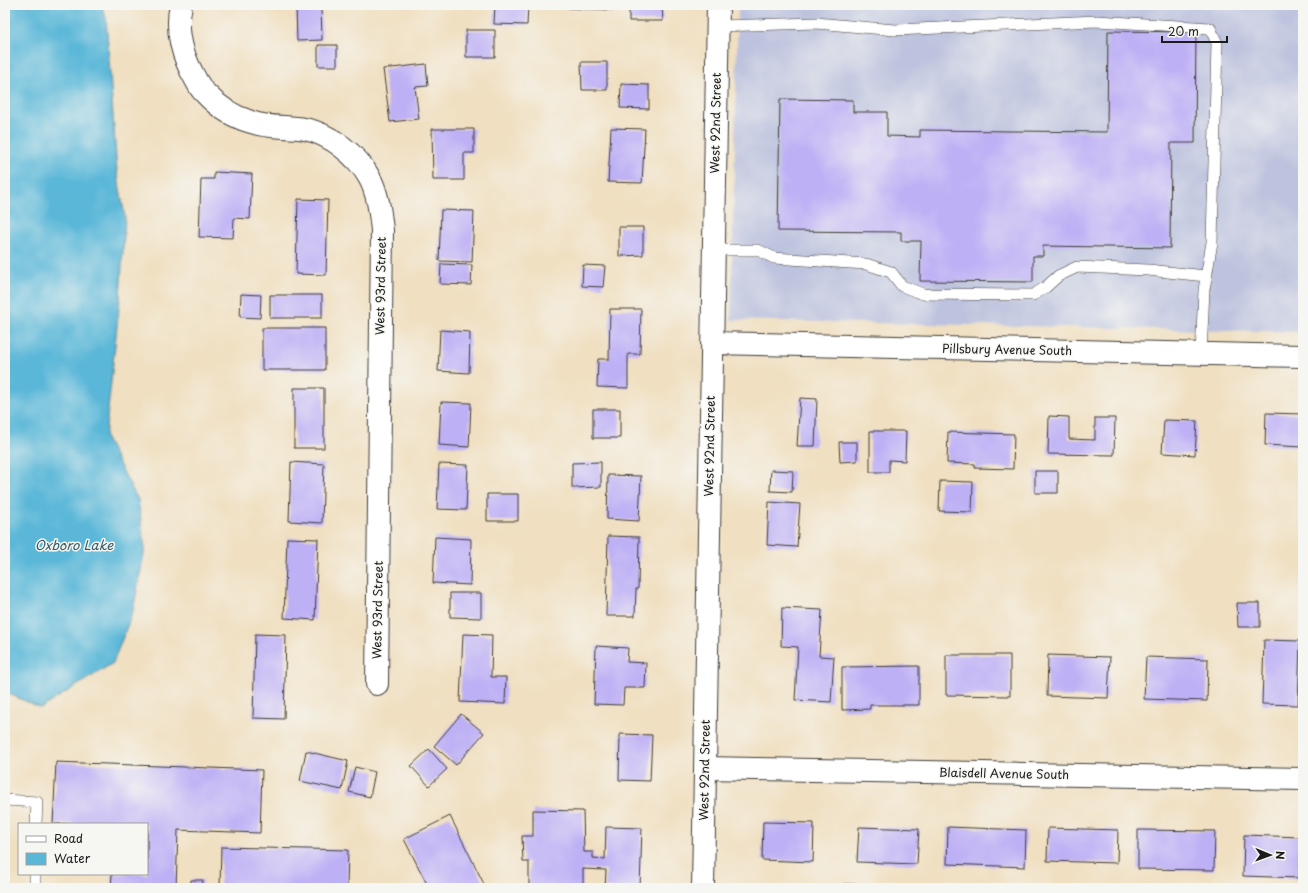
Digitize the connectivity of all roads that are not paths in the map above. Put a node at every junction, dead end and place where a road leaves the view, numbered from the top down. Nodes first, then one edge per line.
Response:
1 (181, 5) edge
2 (718, 5) edge
3 (718, 26) junction
4 (713, 250) junction
5 (1206, 276) junction
6 (712, 343) junction
7 (1201, 354) junction
8 (1303, 356) edge
9 (377, 684) dead end
10 (705, 768) junction
11 (1303, 779) edge
12 (5, 800) edge
13 (36, 823) edge
14 (35, 875) edge
15 (35, 888) edge
16 (703, 888) edge

1 - 9 street, West 93rd Street
2 - 3 street, West 92nd Street
3 - 4 street, West 92nd Street
3 - 5 lane
4 - 5 lane
4 - 6 street, West 92nd Street
5 - 7 lane
6 - 7 street, Pillsbury Avenue South
6 - 10 street, West 92nd Street
7 - 8 street, Pillsbury Avenue South
10 - 11 street, Blaisdell Avenue South
10 - 16 street, West 92nd Street
12 - 13 lane
14 - 15 lane

